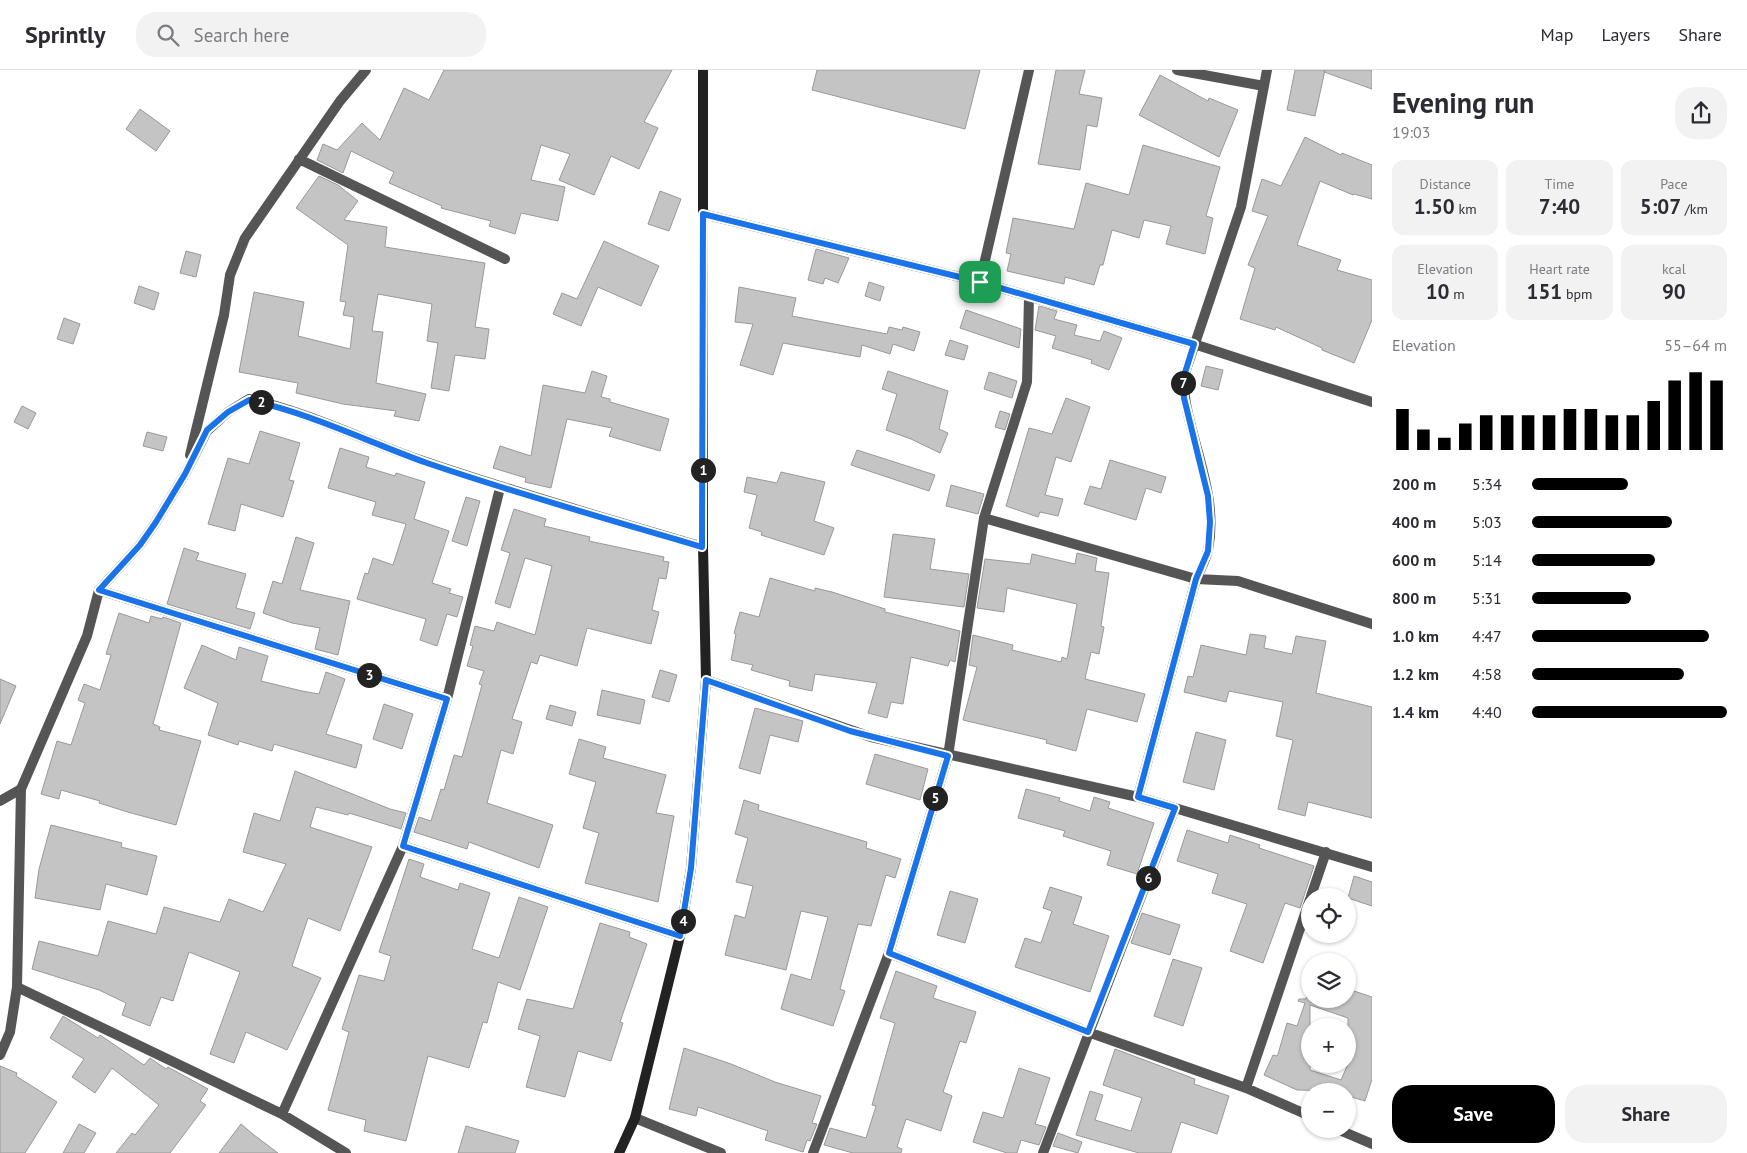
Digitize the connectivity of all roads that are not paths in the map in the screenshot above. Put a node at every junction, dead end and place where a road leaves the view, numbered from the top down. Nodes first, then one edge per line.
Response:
1 (366, 70) edge
2 (703, 70) edge
3 (1029, 70) edge
4 (1177, 70) edge
5 (1267, 70) edge
6 (1264, 86) junction
7 (299, 159) junction
8 (703, 214) junction
9 (505, 259) dead end
10 (980, 282) junction
11 (1029, 297) junction
12 (1194, 344) junction
13 (1372, 402) edge
14 (185, 474) junction
15 (500, 488) junction
16 (984, 518) junction
17 (702, 547) junction
18 (1196, 579) junction
19 (99, 590) junction
20 (1372, 624) edge
21 (706, 680) junction
22 (447, 699) junction
23 (948, 756) junction
24 (21, 789) junction
25 (1138, 797) junction
26 (0, 801) edge
27 (1175, 808) junction
28 (403, 846) junction
29 (1326, 852) junction
30 (1372, 867) edge
31 (1313, 888) edge
32 (1301, 925) edge
33 (680, 936) junction
34 (889, 953) junction
35 (17, 987) junction
36 (1088, 1032) junction
37 (0, 1055) edge
38 (1246, 1088) junction
39 (1301, 1112) edge
40 (282, 1114) junction
41 (635, 1118) junction
42 (1356, 1137) edge
43 (1372, 1144) edge
44 (346, 1153) edge
45 (619, 1153) edge
46 (721, 1153) edge
47 (813, 1153) edge
48 (1043, 1153) edge

1 - 7 street
2 - 8 main road
3 - 10 street
4 - 6 street
5 - 6 street
6 - 12 street
7 - 9 street
7 - 14 street
8 - 10 street
8 - 17 main road
10 - 11 street
11 - 12 street
11 - 16 street
12 - 13 street
12 - 18 street
14 - 15 street
14 - 19 street
15 - 17 street
15 - 22 street
16 - 18 street
16 - 23 street
17 - 21 main road
18 - 20 street
18 - 25 street
19 - 22 street
19 - 24 street
21 - 23 street
21 - 33 main road
22 - 28 street
23 - 25 street
23 - 34 street
24 - 26 street
24 - 35 street
25 - 27 street
27 - 29 street
27 - 36 street
28 - 33 street
28 - 40 street
29 - 30 street
29 - 31 street
32 - 38 street
33 - 41 main road
34 - 36 street
34 - 47 street
35 - 37 street
35 - 40 street
36 - 38 street
36 - 48 street
38 - 39 street
40 - 44 street
41 - 45 main road
41 - 46 street
42 - 43 street

